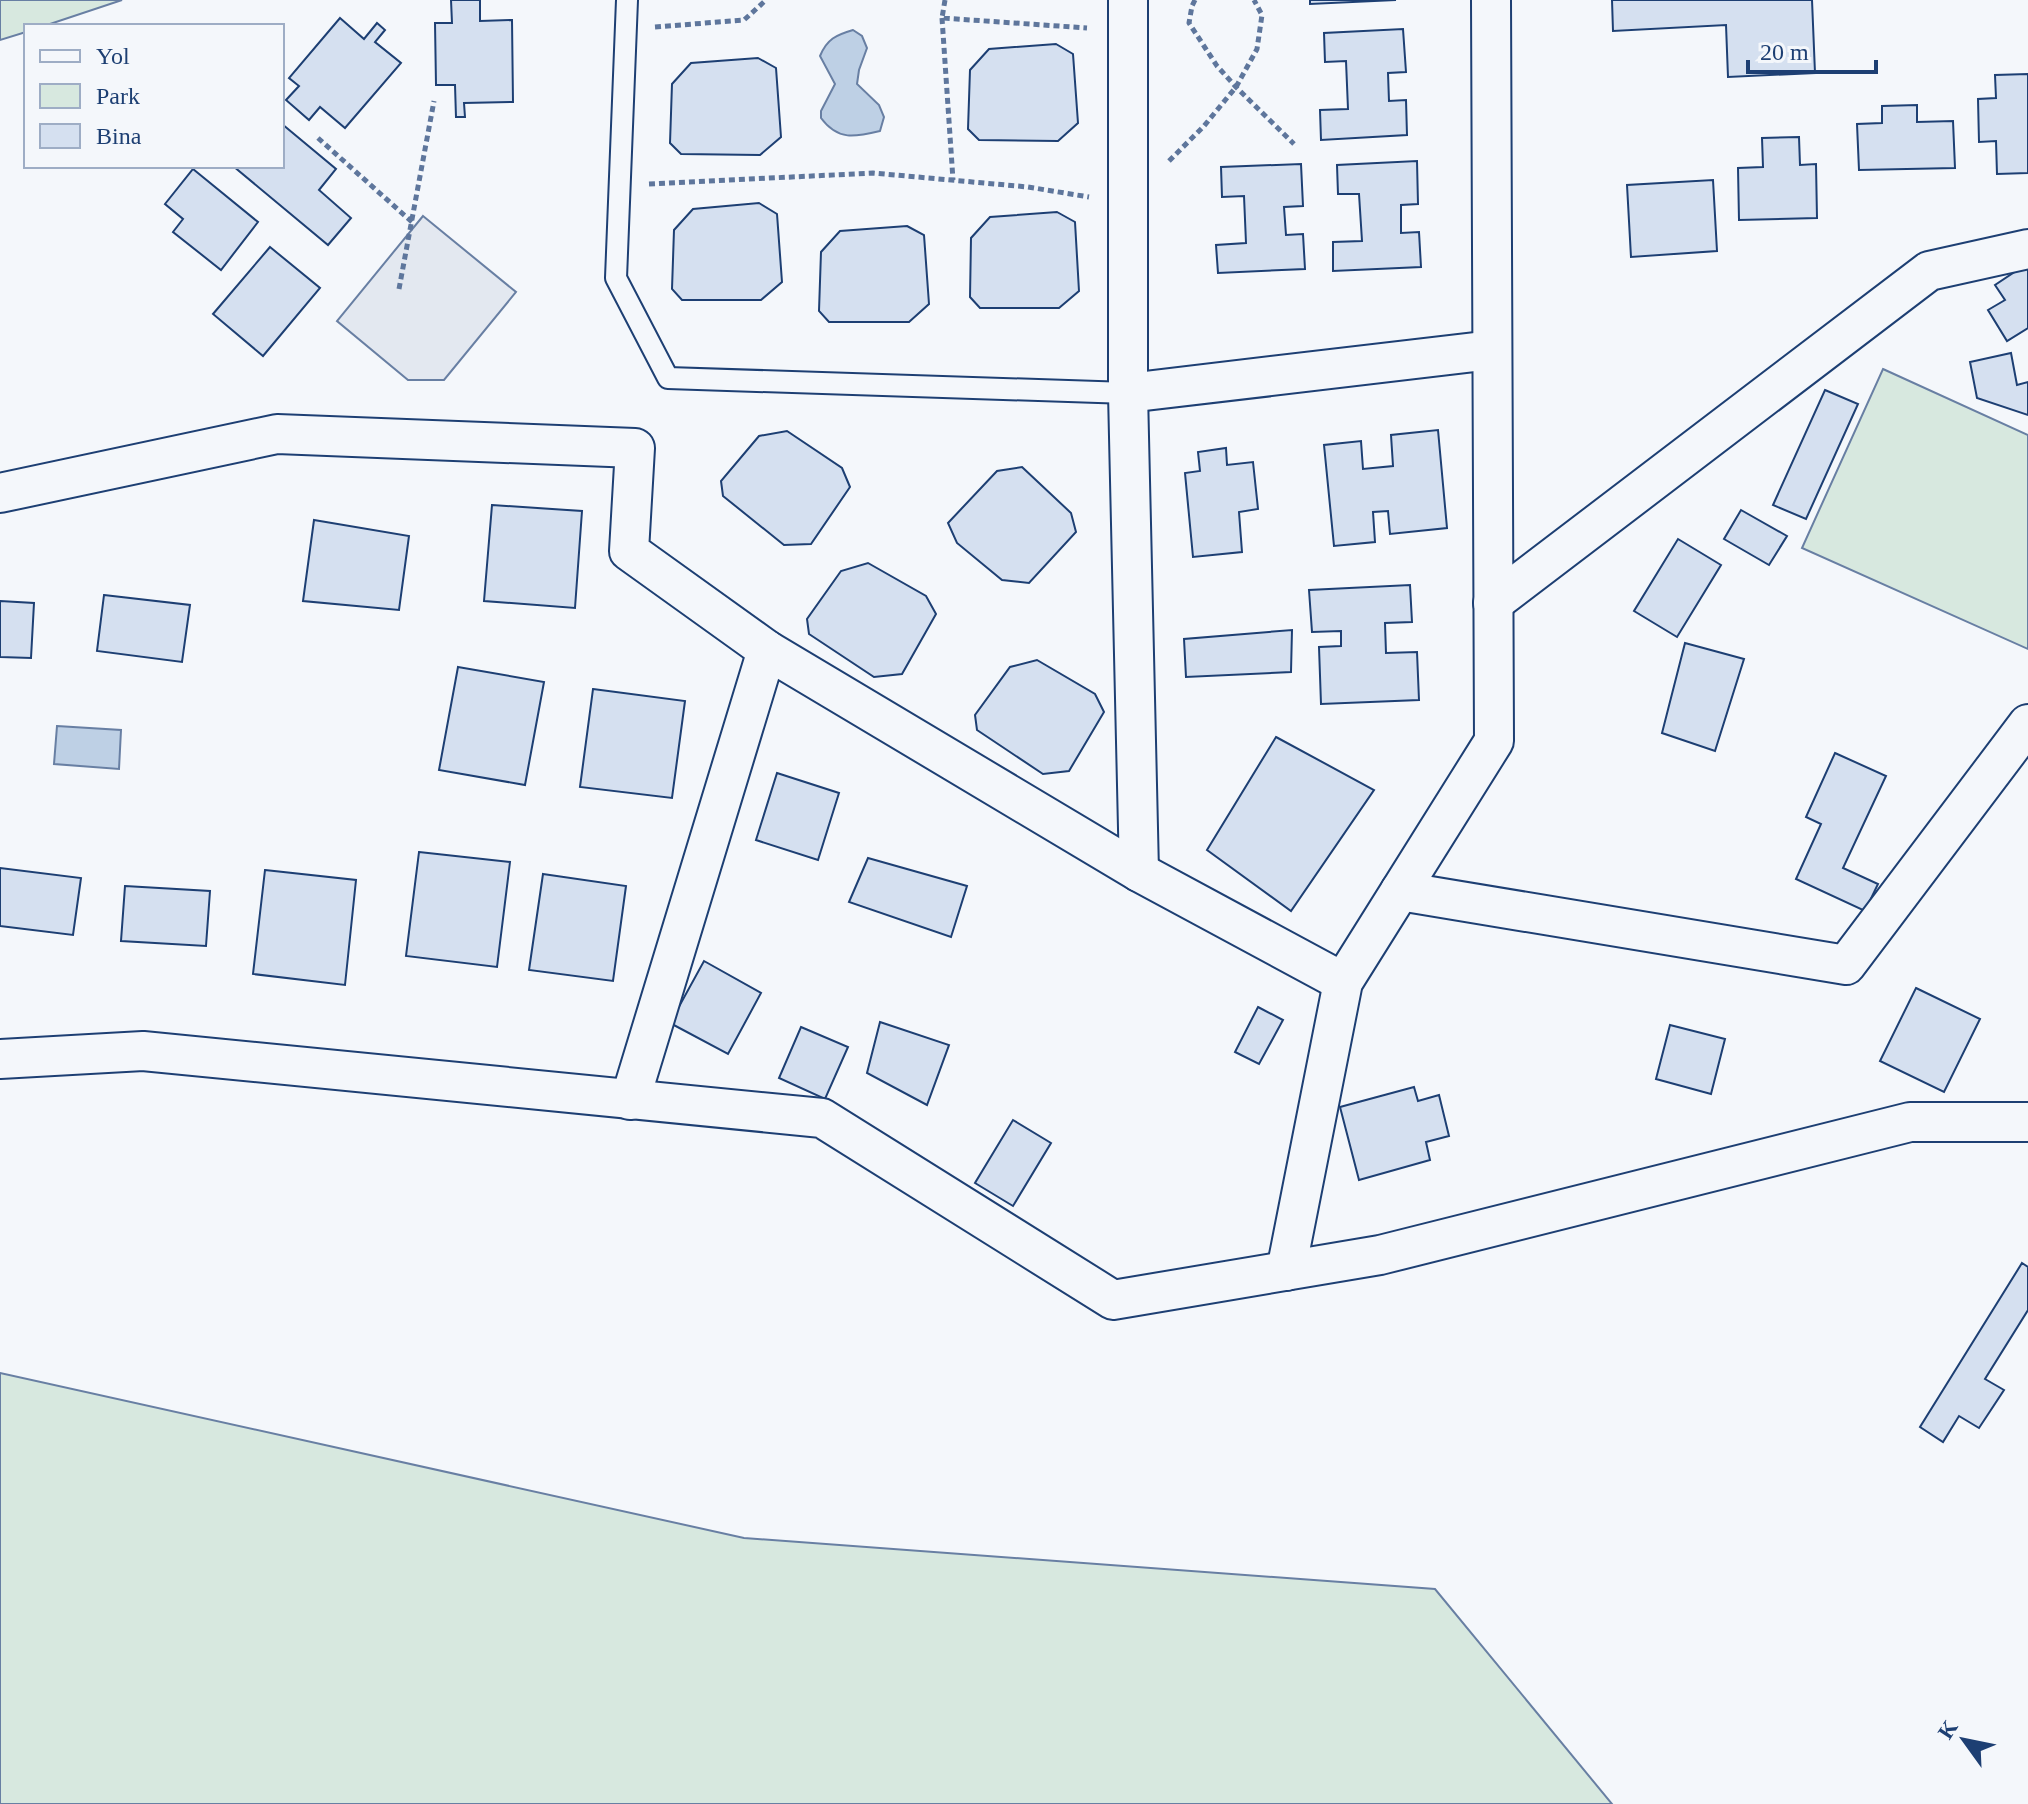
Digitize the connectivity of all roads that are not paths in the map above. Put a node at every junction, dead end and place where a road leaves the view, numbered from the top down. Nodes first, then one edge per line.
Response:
1 (627, 0) edge
2 (1491, 0) edge
3 (1128, 15) edge
4 (2028, 249) edge
5 (1492, 350) junction
6 (1128, 393) junction
7 (0, 493) edge
8 (1493, 603) junction
9 (767, 650) junction
10 (2028, 724) edge
11 (1139, 872) junction
12 (1400, 891) junction
13 (1343, 982) junction
14 (0, 1059) edge
15 (630, 1100) junction
16 (2028, 1122) edge
17 (1286, 1271) junction

1 - 6 lane
2 - 5 street
3 - 6 street
4 - 8 street
5 - 6 street
5 - 8 street
6 - 11 street
7 - 9 street
8 - 12 street
9 - 11 street
9 - 15 street
10 - 12 street
11 - 13 street
12 - 13 street
13 - 17 street
14 - 15 street
15 - 17 street
16 - 17 street

